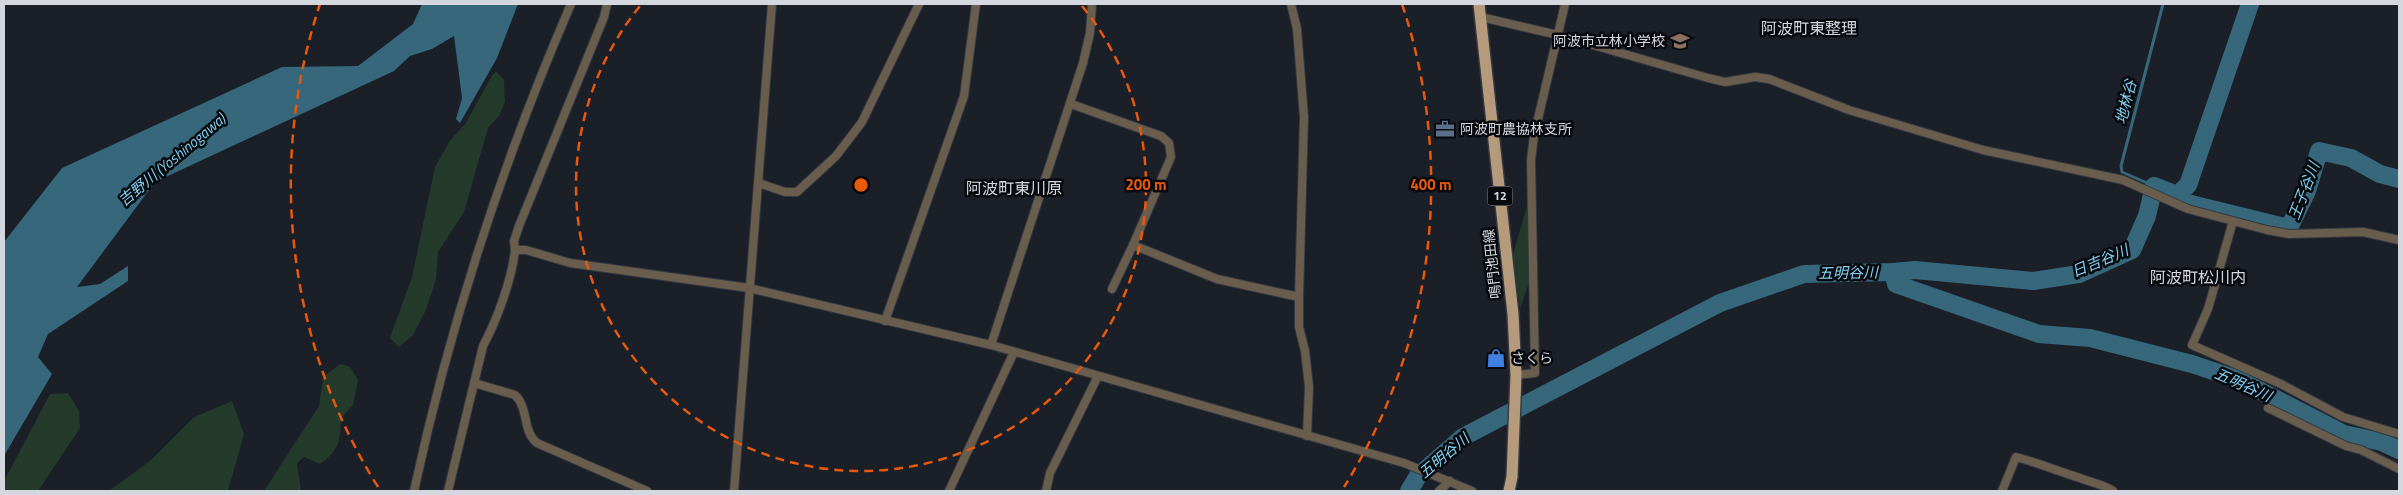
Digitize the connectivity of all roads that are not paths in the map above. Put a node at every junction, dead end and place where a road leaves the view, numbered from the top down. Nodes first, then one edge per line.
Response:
1 (571, 4) edge
2 (607, 4) edge
3 (772, 4) edge
4 (920, 4) edge
5 (976, 4) edge
6 (1092, 4) edge
7 (1291, 4) edge
8 (1479, 4) edge
9 (1565, 4) edge
10 (1481, 17) junction
11 (1558, 35) junction
12 (1071, 104) junction
13 (758, 183) junction
14 (2233, 221) junction
15 (2399, 240) edge
16 (1133, 245) junction
17 (515, 250) junction
18 (749, 288) junction
19 (1112, 289) dead end
20 (1299, 297) junction
21 (884, 321) junction
22 (991, 344) junction
23 (1014, 352) junction
24 (1516, 375) junction
25 (1098, 376) junction
26 (474, 382) junction
27 (2268, 408) dead end
28 (2399, 434) edge
29 (1306, 436) junction
30 (2399, 469) edge
31 (1447, 480) junction
32 (414, 491) edge
33 (448, 491) edge
34 (647, 491) edge
35 (734, 491) edge
36 (949, 491) edge
37 (1046, 491) edge
38 (1440, 491) edge
39 (1472, 491) edge
40 (1509, 491) edge
41 (2002, 491) edge
42 (2113, 491) edge

1 - 32 street
2 - 17 street
3 - 13 street
4 - 13 street
5 - 21 street
6 - 12 street
7 - 20 street
8 - 10 main road, 鳴門池田線 / 12
9 - 11 street
10 - 11 street
10 - 24 main road, 鳴門池田線 / 12
11 - 14 street
11 - 24 street
12 - 16 street
12 - 22 street
13 - 18 street
14 - 15 street
14 - 28 street
16 - 19 street
16 - 20 street
17 - 18 street
17 - 26 street
18 - 21 street
18 - 35 street
20 - 29 street
21 - 22 street
22 - 23 street
23 - 25 street
23 - 36 street
24 - 40 main road, 鳴門池田線 / 12
25 - 29 street
25 - 37 street
26 - 33 street
26 - 34 street
27 - 30 street
29 - 31 street
31 - 38 street
31 - 39 street
41 - 42 street

